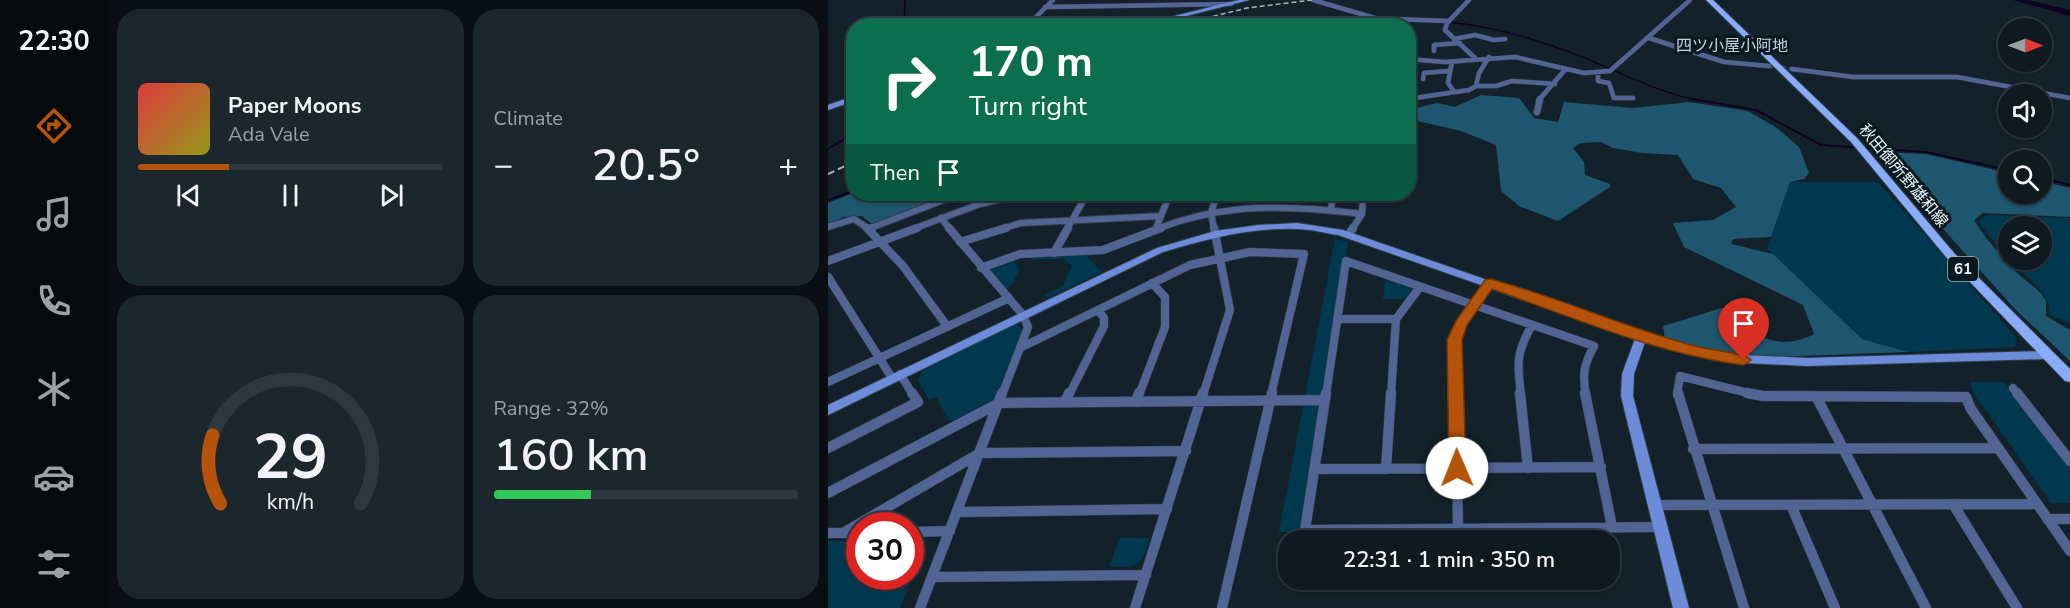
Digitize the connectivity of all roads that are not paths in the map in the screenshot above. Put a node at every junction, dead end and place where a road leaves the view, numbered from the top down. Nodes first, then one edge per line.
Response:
1 (1053, 0) edge
2 (1246, 0) edge
3 (1313, 0) edge
4 (1469, 0) edge
5 (1690, 0) edge
6 (1711, 2) edge
7 (1231, 4) junction
8 (1045, 7) junction
9 (1035, 18) edge
10 (1171, 18) edge
11 (1366, 18) edge
12 (1416, 22) edge
13 (1448, 22) junction
14 (1649, 38) junction
15 (1454, 39) junction
16 (1505, 39) dead end
17 (1460, 42) junction
18 (1530, 50) dead end
19 (1434, 51) dead end
20 (1489, 57) junction
21 (1475, 58) junction
22 (1523, 58) junction
23 (1416, 60) edge
24 (1452, 62) junction
25 (1770, 63) junction
26 (1792, 69) tunnel mouth
27 (1448, 71) junction
28 (1564, 71) junction
29 (1598, 73) junction
30 (1423, 79) dead end
31 (1555, 84) junction
32 (1477, 86) junction
33 (1434, 90) dead end
34 (1455, 91) junction
35 (1416, 98) edge
36 (1633, 98) dead end
37 (2070, 98) edge
38 (846, 101) edge
39 (828, 108) edge
40 (1537, 112) dead end
41 (941, 201) edge
42 (993, 201) edge
43 (1083, 201) edge
44 (1167, 201) edge
45 (1215, 201) edge
46 (1332, 201) edge
47 (1363, 201) edge
48 (1331, 209) junction
49 (1211, 213) junction
50 (1362, 214) junction
51 (1161, 216) junction
52 (941, 218) junction
53 (1072, 219) junction
54 (828, 227) edge
55 (1156, 228) junction
56 (868, 229) junction
57 (1215, 234) junction
58 (1349, 234) junction
59 (882, 241) junction
60 (960, 242) junction
61 (1054, 253) junction
62 (1220, 257) junction
63 (828, 261) edge
64 (981, 268) junction
65 (828, 277) edge
66 (1152, 283) junction
67 (1490, 283) junction
68 (1420, 287) junction
69 (1009, 298) junction
70 (1475, 306) junction
71 (1098, 310) junction
72 (1023, 315) junction
73 (1396, 318) junction
74 (1338, 319) junction
75 (1532, 325) junction
76 (947, 326) junction
77 (1641, 337) junction
78 (1022, 347) junction
79 (2046, 355) junction
80 (880, 357) junction
81 (896, 376) junction
82 (2070, 377) edge
83 (828, 382) edge
84 (2013, 388) dead end
85 (1817, 398) junction
86 (1325, 400) junction
87 (1202, 401) junction
88 (1270, 401) junction
89 (1065, 402) junction
90 (1136, 402) junction
91 (999, 403) junction
92 (828, 410) edge
93 (828, 448) edge
94 (1844, 448) junction
95 (1998, 448) junction
96 (1693, 449) junction
97 (1186, 451) junction
98 (980, 453) junction
99 (2070, 461) edge
100 (1601, 467) junction
101 (1457, 468) junction
102 (1528, 468) junction
103 (1314, 469) junction
104 (1386, 469) junction
105 (828, 493) edge
106 (1873, 504) junction
107 (1953, 504) junction
108 (2037, 504) junction
109 (1655, 505) junction
110 (1710, 505) junction
111 (1791, 505) junction
112 (1167, 508) junction
113 (957, 512) junction
114 (2047, 519) junction
115 (2070, 519) edge
116 (1458, 527) junction
117 (1612, 527) junction
118 (1661, 527) junction
119 (950, 531) junction
120 (924, 532) edge
121 (828, 533) edge
122 (843, 533) joint
123 (2070, 551) edge
124 (1146, 575) junction
125 (933, 577) junction
126 (920, 608) edge
127 (1135, 608) edge
128 (1222, 608) edge
129 (1681, 608) edge
130 (1744, 608) edge
131 (1835, 608) edge
132 (1926, 608) edge
133 (2017, 608) edge

1 - 8 street
2 - 7 street
3 - 11 street
4 - 13 street
5 - 14 street
6 - 25 main road, 秋田御所野雄和線 / 61
7 - 8 street
7 - 10 street
8 - 9 street
12 - 13 street
13 - 15 street
14 - 25 street
14 - 29 street
15 - 16 street
15 - 17 street
17 - 19 street
17 - 21 street
18 - 22 street
20 - 21 street
20 - 22 street
20 - 32 street
21 - 24 street
22 - 28 street
23 - 24 street
24 - 27 street
25 - 79 main road, 秋田御所野雄和線 / 61
26 - 37 street
27 - 30 street
27 - 34 street
28 - 29 street
28 - 31 street
29 - 36 street
31 - 32 street
31 - 40 street
32 - 34 street
33 - 34 street
34 - 35 street
38 - 39 street
41 - 56 street
42 - 52 street
43 - 53 street
44 - 51 street
45 - 49 street
46 - 48 street
47 - 50 street
48 - 49 street
48 - 50 street
49 - 55 street
49 - 57 street
50 - 58 street
51 - 53 street
51 - 55 street
52 - 59 street
52 - 60 street
53 - 60 street
53 - 61 street
54 - 56 street
55 - 61 street
56 - 59 street
57 - 58 street
57 - 62 street
57 - 72 street
58 - 67 street
59 - 63 street
59 - 76 street
60 - 64 street
61 - 64 street
62 - 66 street
62 - 87 street
62 - 88 street
64 - 69 street
65 - 80 street
66 - 71 street
66 - 90 street
67 - 70 street
67 - 77 street
68 - 70 street
68 - 73 street
68 - 74 street
69 - 72 street
69 - 76 street
70 - 75 street
70 - 101 street
71 - 78 street
71 - 89 street
72 - 78 street
72 - 81 street
73 - 74 street
73 - 104 street
74 - 86 street
75 - 100 street
75 - 102 street
76 - 80 street
77 - 79 street
77 - 109 street
78 - 91 street
79 - 82 main road, 秋田御所野雄和線 / 61
80 - 81 street
80 - 83 street
81 - 92 street
81 - 93 street
84 - 99 street
85 - 94 street
85 - 95 street
85 - 96 street
86 - 88 street
86 - 103 street
87 - 88 street
87 - 90 street
87 - 97 street
88 - 128 street
89 - 90 street
89 - 91 street
91 - 98 street
91 - 105 street
94 - 95 street
94 - 96 street
94 - 106 street
95 - 108 street
96 - 110 street
97 - 98 street
97 - 112 street
98 - 113 street
98 - 122 street
100 - 102 street
100 - 117 street
101 - 102 street
101 - 104 street
101 - 116 street
103 - 104 street
103 - 116 street
106 - 107 street
106 - 111 street
106 - 132 street
107 - 108 street
107 - 133 street
108 - 114 street
109 - 110 street
109 - 118 street
110 - 111 street
110 - 130 street
111 - 131 street
112 - 113 street
112 - 124 street
113 - 119 street
114 - 115 street
114 - 123 street
116 - 117 street
117 - 118 street
118 - 129 street
119 - 120 street
119 - 125 street
121 - 122 street
124 - 125 street
124 - 127 street
125 - 126 street

